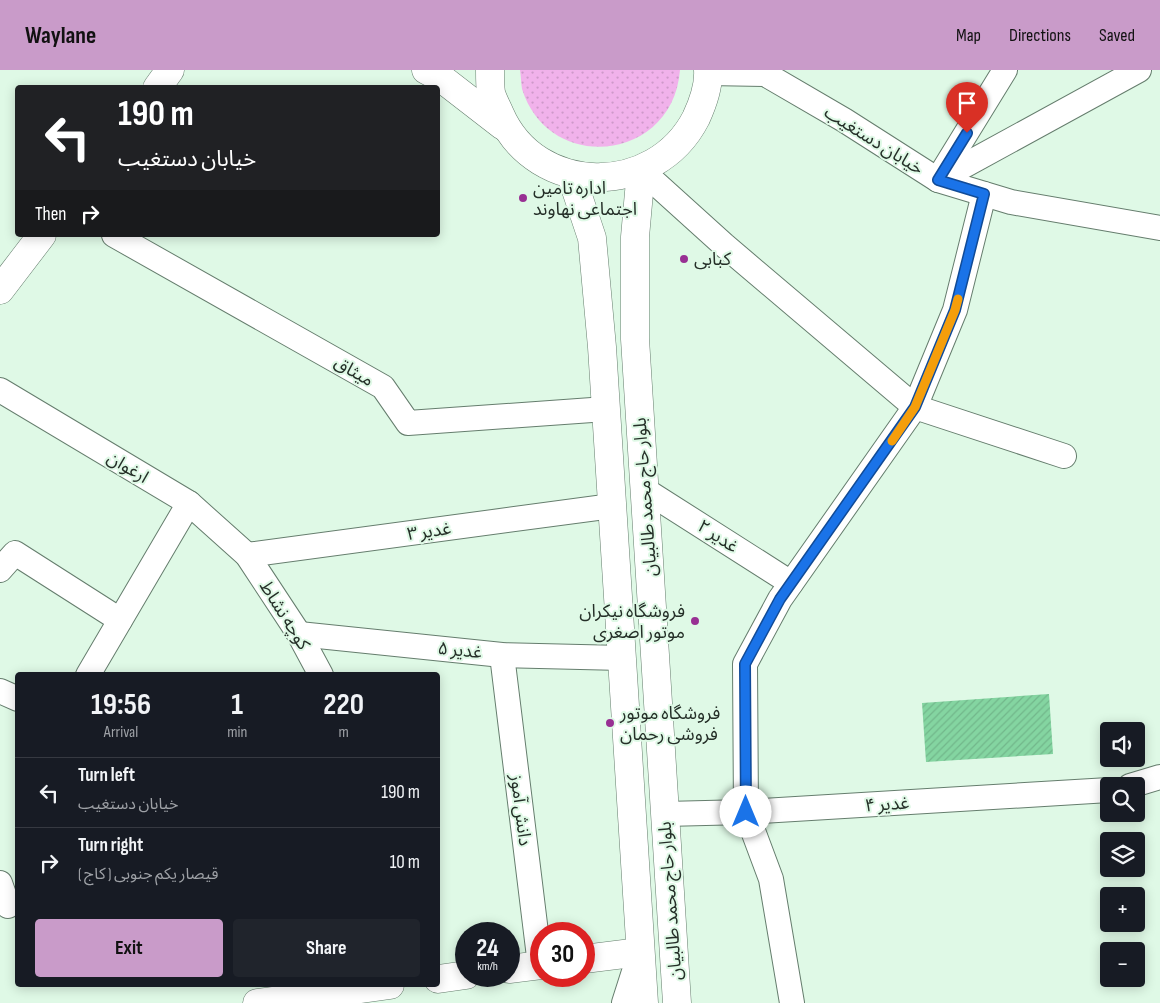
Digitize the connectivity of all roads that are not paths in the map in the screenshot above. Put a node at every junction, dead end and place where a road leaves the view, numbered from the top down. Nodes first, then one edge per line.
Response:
1 (170, 70) edge
2 (426, 70) edge
3 (490, 70) edge
4 (1005, 70) edge
5 (1139, 70) edge
6 (708, 71) edge
7 (159, 85) edge
8 (506, 128) junction
9 (641, 170) junction
10 (571, 174) junction
11 (938, 180) junction
12 (984, 194) junction
13 (1160, 228) edge
14 (40, 237) edge
15 (118, 237) edge
16 (0, 290) edge
17 (0, 390) edge
18 (915, 407) junction
19 (606, 409) junction
20 (1064, 456) dead end
21 (644, 490) junction
22 (189, 503) junction
23 (612, 506) junction
24 (247, 555) junction
25 (0, 570) edge
26 (791, 583) junction
27 (120, 620) junction
28 (299, 634) junction
29 (502, 655) junction
30 (622, 658) junction
31 (90, 672) edge
32 (319, 672) edge
33 (0, 691) edge
34 (15, 698) edge
35 (1160, 777) edge
36 (1145, 782) edge
37 (1100, 791) edge
38 (746, 812) junction
39 (665, 814) junction
40 (0, 883) edge
41 (8, 906) dead end
42 (536, 922) edge
43 (640, 952) junction
44 (595, 958) edge
45 (455, 977) edge
46 (440, 979) edge
47 (362, 987) edge
48 (257, 1003) edge
49 (624, 1003) edge
50 (644, 1003) edge
51 (677, 1003) edge
52 (792, 1003) edge

1 - 7 main road
2 - 8 main road
3 - 8 main road
4 - 11 street
5 - 11 street
6 - 9 main road
6 - 11 street, خیابان دستغیب
8 - 10 main road
9 - 10 main road
9 - 18 street
9 - 21 main road, بلوار حاج محمد طالبیان
10 - 19 main road, بلوار حاج محمد طالبیان
11 - 12 street, خیابان دستغیب
12 - 13 street, خیابان دستغیب
12 - 18 street
14 - 16 main road
15 - 19 street, میثاق
17 - 22 street, ارغوان
18 - 20 street
18 - 26 street
19 - 23 main road, بلوار حاج محمد طالبیان
21 - 26 street, غدیر ۲
21 - 39 main road, بلوار حاج محمد طالبیان
22 - 24 street, ارغوان
22 - 27 street
23 - 24 street, غدیر ۳
23 - 30 main road, بلوار حاج محمد طالبیان
24 - 28 street, کوچه نشاط
25 - 27 street
26 - 38 street
27 - 31 street
28 - 29 street, غدیر ۵
28 - 32 street, کوچه نشاط
29 - 30 street, غدیر ۵
29 - 42 street, دانش آموز
30 - 43 main road, بلوار حاج محمد طالبیان
33 - 34 street
35 - 36 street
37 - 38 street, غدیر ۴
38 - 39 street, غدیر ۴
38 - 52 street
39 - 51 main road, بلوار حاج محمد طالبیان
40 - 41 street
43 - 44 main road
43 - 49 street
43 - 50 main road, بلوار حاج محمد طالبیان
45 - 46 main road
47 - 48 main road

